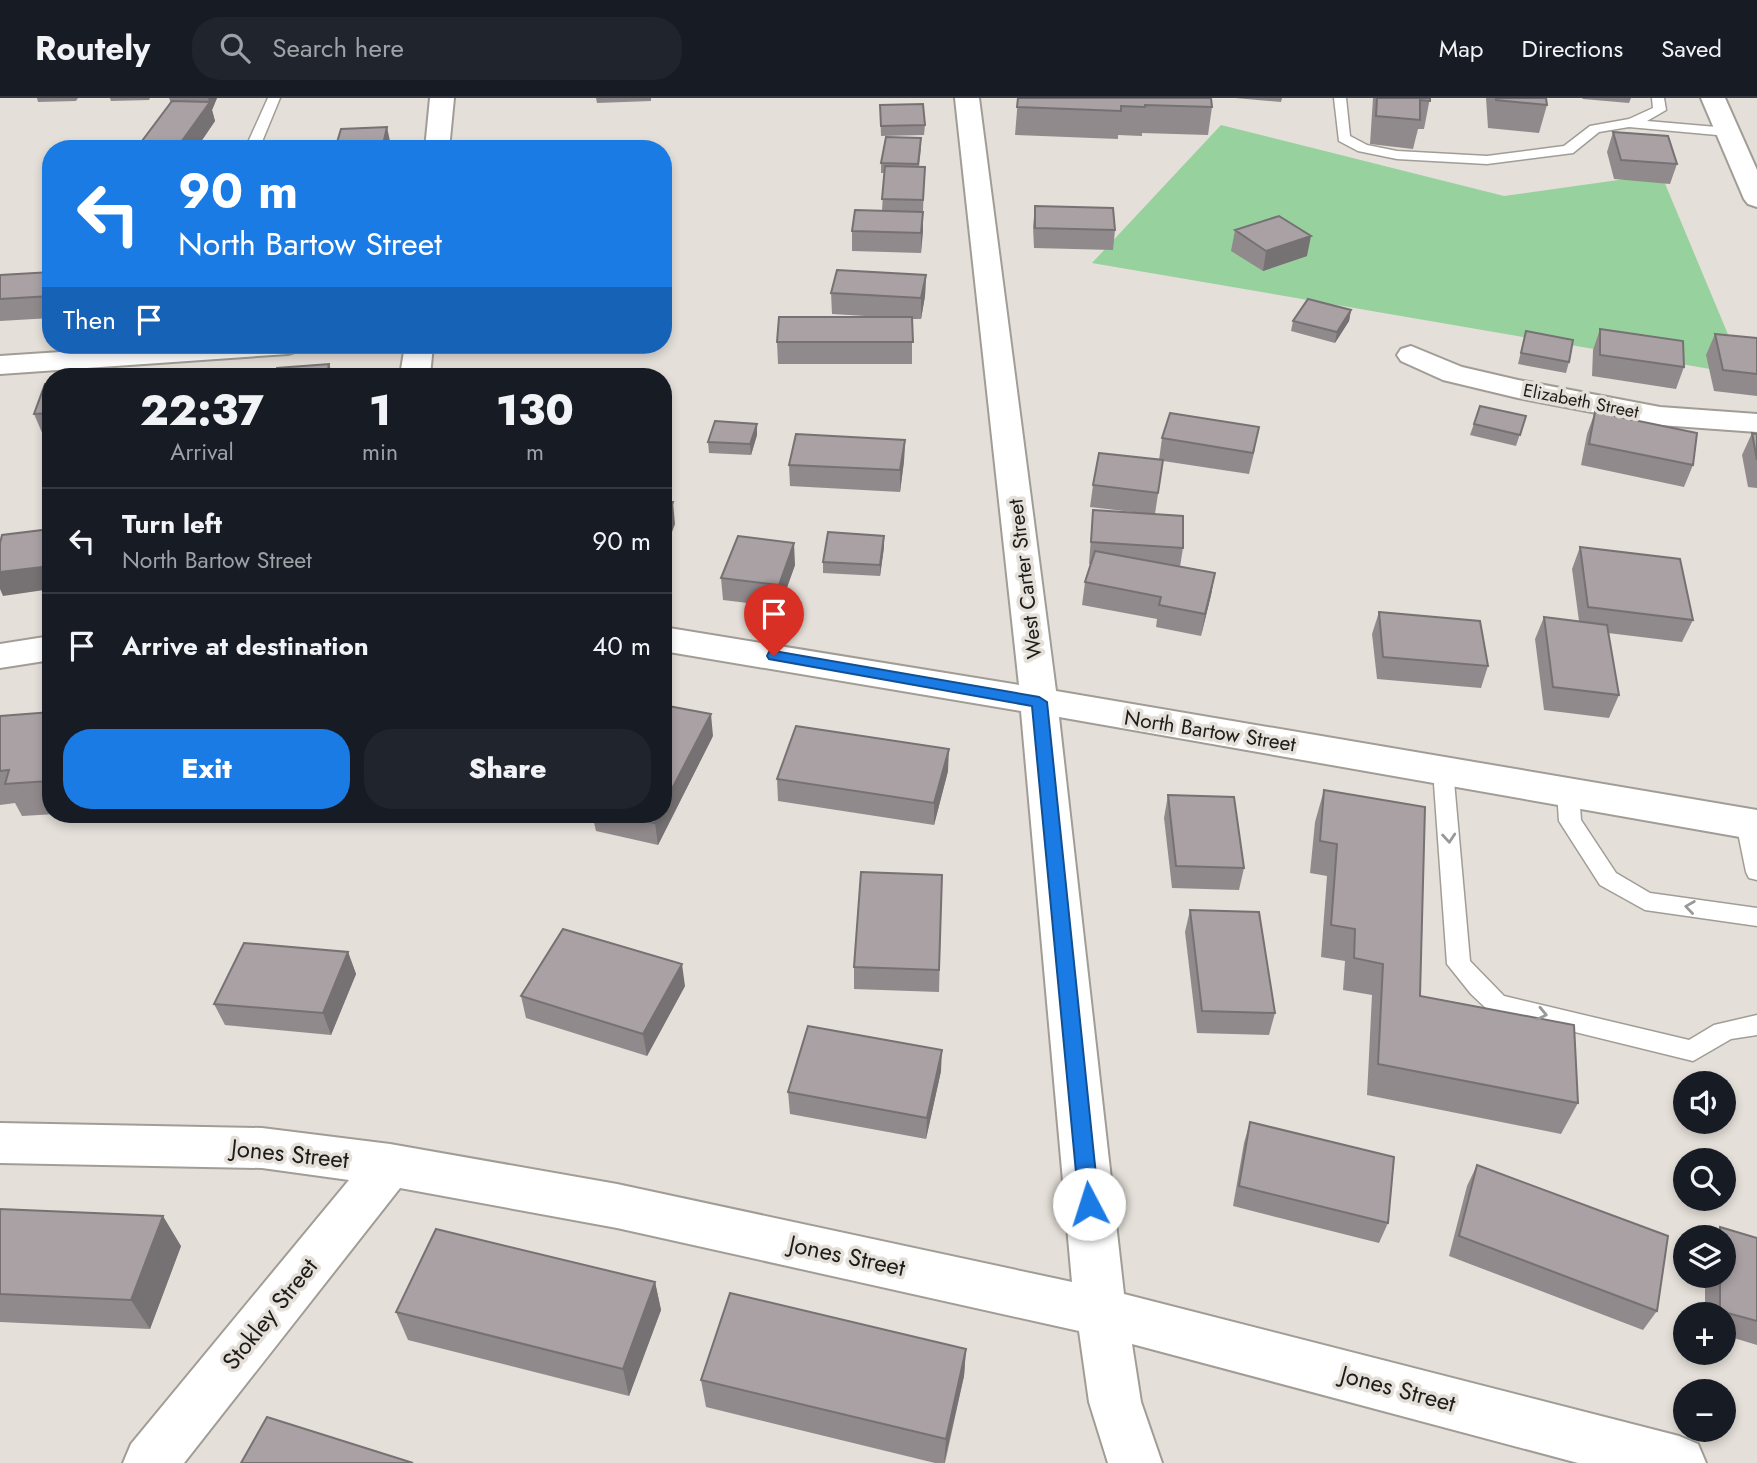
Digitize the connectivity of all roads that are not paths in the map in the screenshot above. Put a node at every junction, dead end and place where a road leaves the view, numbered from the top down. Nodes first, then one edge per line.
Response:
1 (274, 98) edge
2 (442, 98) edge
3 (967, 98) edge
4 (1340, 98) edge
5 (1657, 98) edge
6 (1713, 98) edge
7 (1629, 123) junction
8 (1728, 132) junction
9 (256, 140) edge
10 (438, 140) edge
11 (1757, 199) edge
12 (158, 354) edge
13 (1411, 355) dead end
14 (0, 365) edge
15 (1757, 424) edge
16 (672, 640) edge
17 (42, 649) edge
18 (0, 656) edge
19 (1039, 702) junction
20 (1443, 770) junction
21 (1568, 792) junction
22 (1752, 824) edge
23 (1757, 872) edge
24 (1757, 917) edge
25 (1757, 1025) edge
26 (0, 1143) edge
27 (390, 1166) junction
28 (1101, 1312) junction
29 (150, 1463) edge
30 (1135, 1463) edge
31 (1679, 1463) edge

1 - 9 lane
2 - 10 street
3 - 19 street, West Carter Street
4 - 7 lane
5 - 7 lane
6 - 8 street
7 - 8 lane
8 - 11 street
12 - 14 street
13 - 15 street, Elizabeth Street
16 - 19 street, North Bartow Street
17 - 18 street
19 - 20 street, North Bartow Street
19 - 28 street, West Carter Street
20 - 21 street, North Bartow Street
20 -> 25 lane
21 - 22 street, North Bartow Street
24 -> 21 lane
22 - 23 lane
26 - 27 street, Jones Street
27 - 28 street, Jones Street
27 - 29 street, Stokley Street
28 - 30 street, West Carter Street
28 - 31 street, Jones Street

